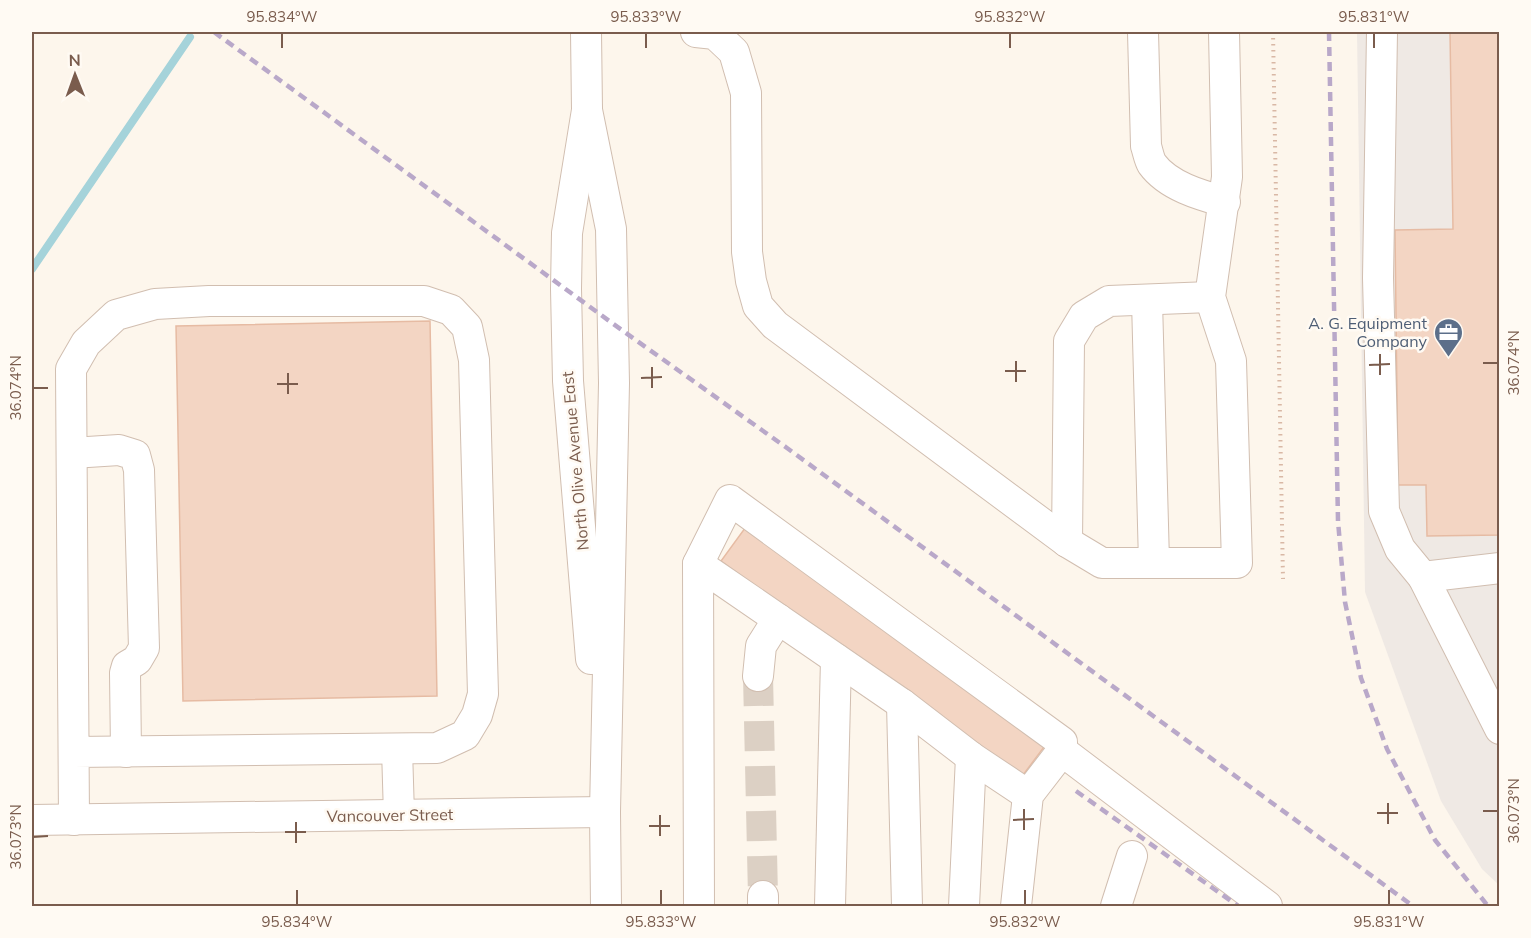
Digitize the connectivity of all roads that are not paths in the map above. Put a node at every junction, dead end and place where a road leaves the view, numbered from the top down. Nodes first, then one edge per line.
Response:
1 (586, 32) edge
2 (696, 32) edge
3 (1143, 32) edge
4 (1224, 32) edge
5 (1382, 32) edge
6 (587, 110) junction
7 (1225, 202) junction
8 (1210, 297) junction
9 (1146, 301) junction
10 (72, 453) junction
11 (1067, 542) junction
12 (1154, 562) junction
13 (698, 564) junction
14 (1500, 568) edge
15 (1423, 576) junction
16 (778, 619) junction
17 (836, 659) junction
18 (758, 676) tunnel mouth
19 (902, 705) junction
20 (1500, 729) edge
21 (397, 749) junction
22 (1062, 751) junction
23 (74, 752) junction
24 (126, 752) junction
25 (971, 757) junction
26 (1028, 795) junction
27 (604, 812) junction
28 (399, 815) junction
29 (32, 820) edge
30 (74, 820) junction
31 (1132, 856) dead end
32 (606, 906) edge
33 (699, 906) edge
34 (830, 906) edge
35 (907, 906) edge
36 (964, 906) edge
37 (1016, 906) edge
38 (1116, 906) edge
39 (1267, 906) edge

1 - 6 street, North Olive Avenue East
2 - 11 street
3 - 7 street
4 - 7 street
5 - 15 street
6 - 27 street, North Olive Avenue East
6 - 27 street, North Olive Avenue East
7 - 8 street
8 - 9 street
8 - 12 street
9 - 11 street
9 - 12 street
10 - 21 street
10 - 23 street
10 - 24 street
11 - 12 street
13 - 16 street
13 - 22 street
13 - 33 street
14 - 15 street
15 - 20 street
16 - 17 street
16 - 18 street
17 - 19 street
17 - 34 street
19 - 25 street
19 - 35 street
21 - 24 street
21 - 28 street
22 - 26 street
22 - 39 street
23 - 24 street
23 - 30 street
25 - 26 street
25 - 36 street
26 - 37 street
27 - 28 street, Vancouver Street
27 - 32 street, North Olive Avenue East
28 - 30 street, Vancouver Street
29 - 30 street, Vancouver Street
31 - 38 street

